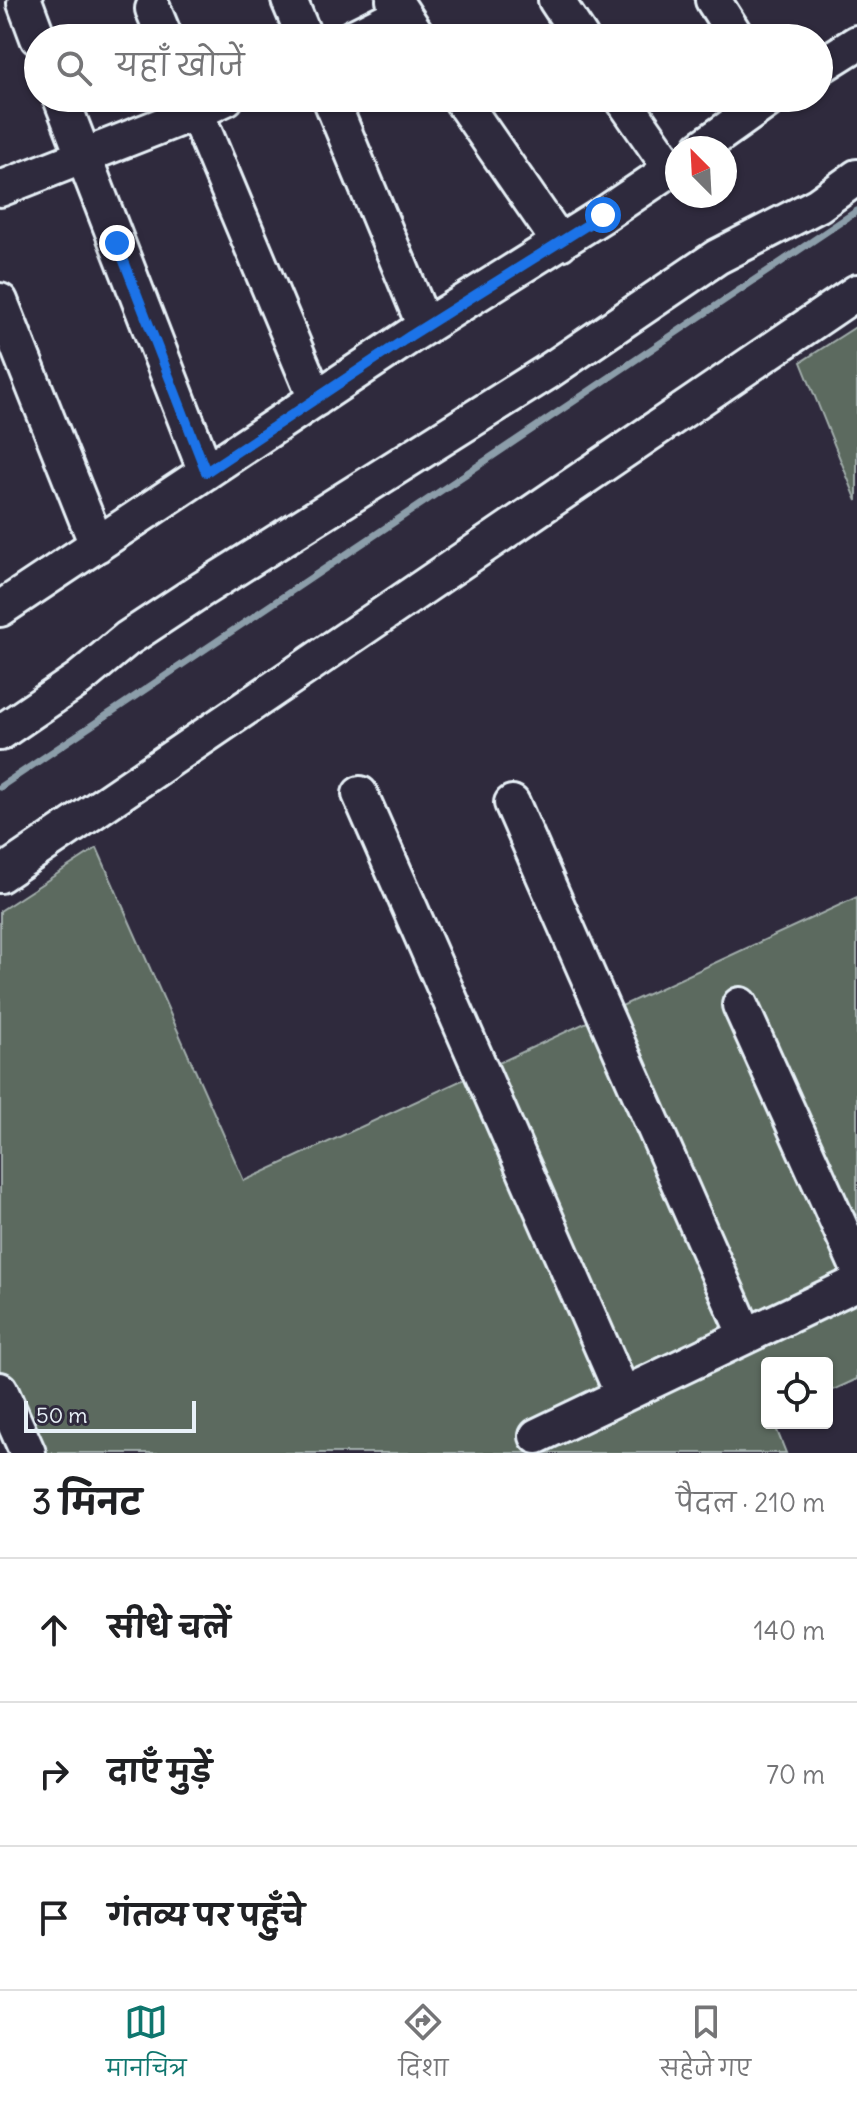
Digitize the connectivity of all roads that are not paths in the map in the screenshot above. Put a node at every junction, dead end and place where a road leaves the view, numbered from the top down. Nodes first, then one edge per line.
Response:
1 (289, 0) edge
2 (556, 0) edge
3 (713, 0) edge
4 (25, 3) dead end
5 (33, 24) edge
6 (299, 24) edge
7 (572, 24) edge
8 (728, 24) edge
9 (857, 43) edge
10 (833, 58) edge
11 (66, 112) edge
12 (184, 112) edge
13 (207, 112) edge
14 (336, 112) edge
15 (470, 112) edge
16 (633, 112) edge
17 (751, 112) edge
18 (718, 136) edge
19 (665, 155) edge
20 (84, 157) junction
21 (665, 173) edge
22 (857, 177) edge
23 (0, 189) edge
24 (560, 243) junction
25 (857, 292) edge
26 (0, 301) edge
27 (425, 327) junction
28 (316, 399) junction
29 (206, 472) junction
30 (97, 545) junction
31 (0, 609) edge
32 (0, 733) edge
33 (360, 794) dead end
34 (512, 803) dead end
35 (0, 875) edge
36 (740, 1005) dead end
37 (857, 1265) edge
38 (857, 1283) edge
39 (746, 1336) junction
40 (0, 1390) edge
41 (623, 1395) junction
42 (537, 1436) dead end
43 (28, 1453) edge

1 - 6 street
2 - 7 street
3 - 8 street
4 - 5 street
9 - 10 street
11 - 20 street
12 - 20 street
13 - 28 street
14 - 27 street
15 - 24 street
16 - 19 street
17 - 18 street
20 - 23 street
20 - 29 street
21 - 24 street
22 - 32 street
24 - 27 street
25 - 35 street
26 - 30 street
27 - 28 street
28 - 29 street
29 - 30 street
30 - 31 street
33 - 41 street
34 - 39 street
36 - 37 street
38 - 39 street
39 - 41 street
40 - 43 street
41 - 42 street

